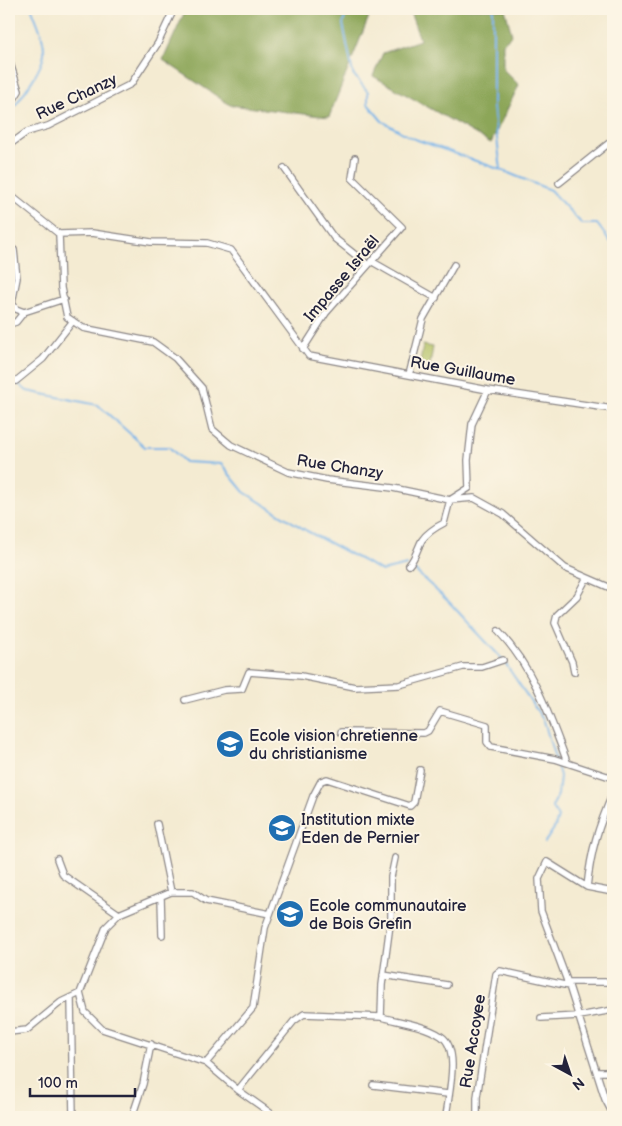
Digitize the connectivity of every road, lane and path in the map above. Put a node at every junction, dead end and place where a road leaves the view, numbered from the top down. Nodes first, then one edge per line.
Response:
1 (174, 9) edge
2 (9, 60) edge
3 (9, 107) edge
4 (613, 140) edge
5 (9, 145) edge
6 (356, 158) dead end
7 (284, 168) dead end
8 (559, 183) dead end
9 (9, 194) edge
10 (59, 234) junction
11 (14, 250) dead end
12 (370, 263) junction
13 (454, 265) dead end
14 (436, 298) junction
15 (64, 299) junction
16 (24, 312) junction
17 (74, 321) junction
18 (9, 324) edge
19 (303, 348) junction
20 (409, 375) junction
21 (16, 381) dead end
22 (488, 390) junction
23 (613, 409) edge
24 (450, 500) junction
25 (409, 565) dead end
26 (586, 579) junction
27 (613, 589) edge
28 (498, 631) dead end
29 (503, 660) dead end
30 (574, 672) dead end
31 (185, 700) dead end
32 (341, 732) dead end
33 (567, 762) junction
34 (420, 770) dead end
35 (613, 778) edge
36 (613, 793) edge
37 (157, 824) dead end
38 (395, 858) dead end
39 (57, 859) dead end
40 (587, 887) junction
41 (171, 892) junction
42 (613, 892) edge
43 (161, 897) junction
44 (119, 914) junction
45 (270, 914) junction
46 (162, 935) dead end
47 (383, 975) junction
48 (613, 982) edge
49 (568, 984) junction
50 (447, 985) dead end
51 (80, 992) junction
52 (71, 999) junction
53 (613, 1010) edge
54 (579, 1016) junction
55 (381, 1017) junction
56 (541, 1018) dead end
57 (9, 1032) edge
58 (150, 1044) junction
59 (206, 1063) junction
60 (598, 1072) junction
61 (613, 1072) edge
62 (373, 1085) dead end
63 (238, 1090) junction
64 (448, 1094) junction
65 (613, 1114) edge
66 (73, 1117) edge
67 (132, 1117) edge
68 (276, 1117) edge
69 (446, 1117) edge
70 (477, 1117) edge

1 - 5 street, Rue Chanzy
2 - 3 street
4 - 8 street
6 - 12 street, Impasse Israël
7 - 12 street
9 - 10 street
10 - 15 street
10 - 19 street
11 - 16 street
12 - 14 street
12 - 19 street, Impasse Israël
13 - 14 street
14 - 20 street
15 - 16 street
15 - 17 street
16 - 18 street
17 - 21 street
17 - 24 street, Rue Chanzy
19 - 20 street, Rue Guillaume
20 - 22 street, Rue Guillaume
22 - 23 street, Rue Guillaume
22 - 24 street
24 - 25 street
24 - 26 street, Rue Chanzy
26 - 27 street, Rue Chanzy
26 - 30 street
28 - 33 street
29 - 31 street
32 - 33 street
33 - 35 street
34 - 45 street
36 - 40 street
37 - 41 street
38 - 47 street
39 - 44 street
40 - 42 street
40 - 49 street
41 - 43 street
41 - 45 street
43 - 44 street
43 - 46 street
44 - 51 street
45 - 59 street
47 - 50 street
47 - 55 street
48 - 49 street
49 - 54 street
49 - 70 street, Rue Accoyee
51 - 52 street
51 - 58 street
52 - 57 street
52 - 66 street
53 - 54 street
54 - 56 street
54 - 60 street
55 - 63 street
55 - 64 street
58 - 59 street
58 - 67 street
59 - 63 street
60 - 61 street
60 - 65 street
62 - 64 street
63 - 68 street
64 - 69 street

